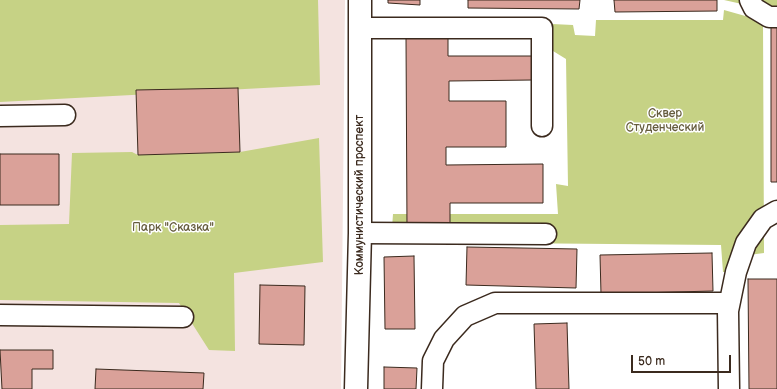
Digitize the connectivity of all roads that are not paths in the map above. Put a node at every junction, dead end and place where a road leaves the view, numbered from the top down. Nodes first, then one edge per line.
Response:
1 (360, 0) edge
2 (750, 0) edge
3 (777, 17) edge
4 (360, 28) junction
5 (65, 115) dead end
6 (0, 116) edge
7 (542, 126) dead end
8 (777, 211) edge
9 (360, 233) junction
10 (546, 234) dead end
11 (729, 303) junction
12 (0, 315) edge
13 (183, 316) dead end
14 (356, 389) edge
15 (432, 389) edge
16 (729, 389) edge

1 - 4 main road, Коммунистический проспект
2 - 3 lane
4 - 7 lane
4 - 9 main road, Коммунистический проспект
5 - 6 lane
8 - 11 lane
9 - 10 lane
9 - 14 main road, Коммунистический проспект
11 - 15 lane
11 - 16 lane
12 - 13 lane

